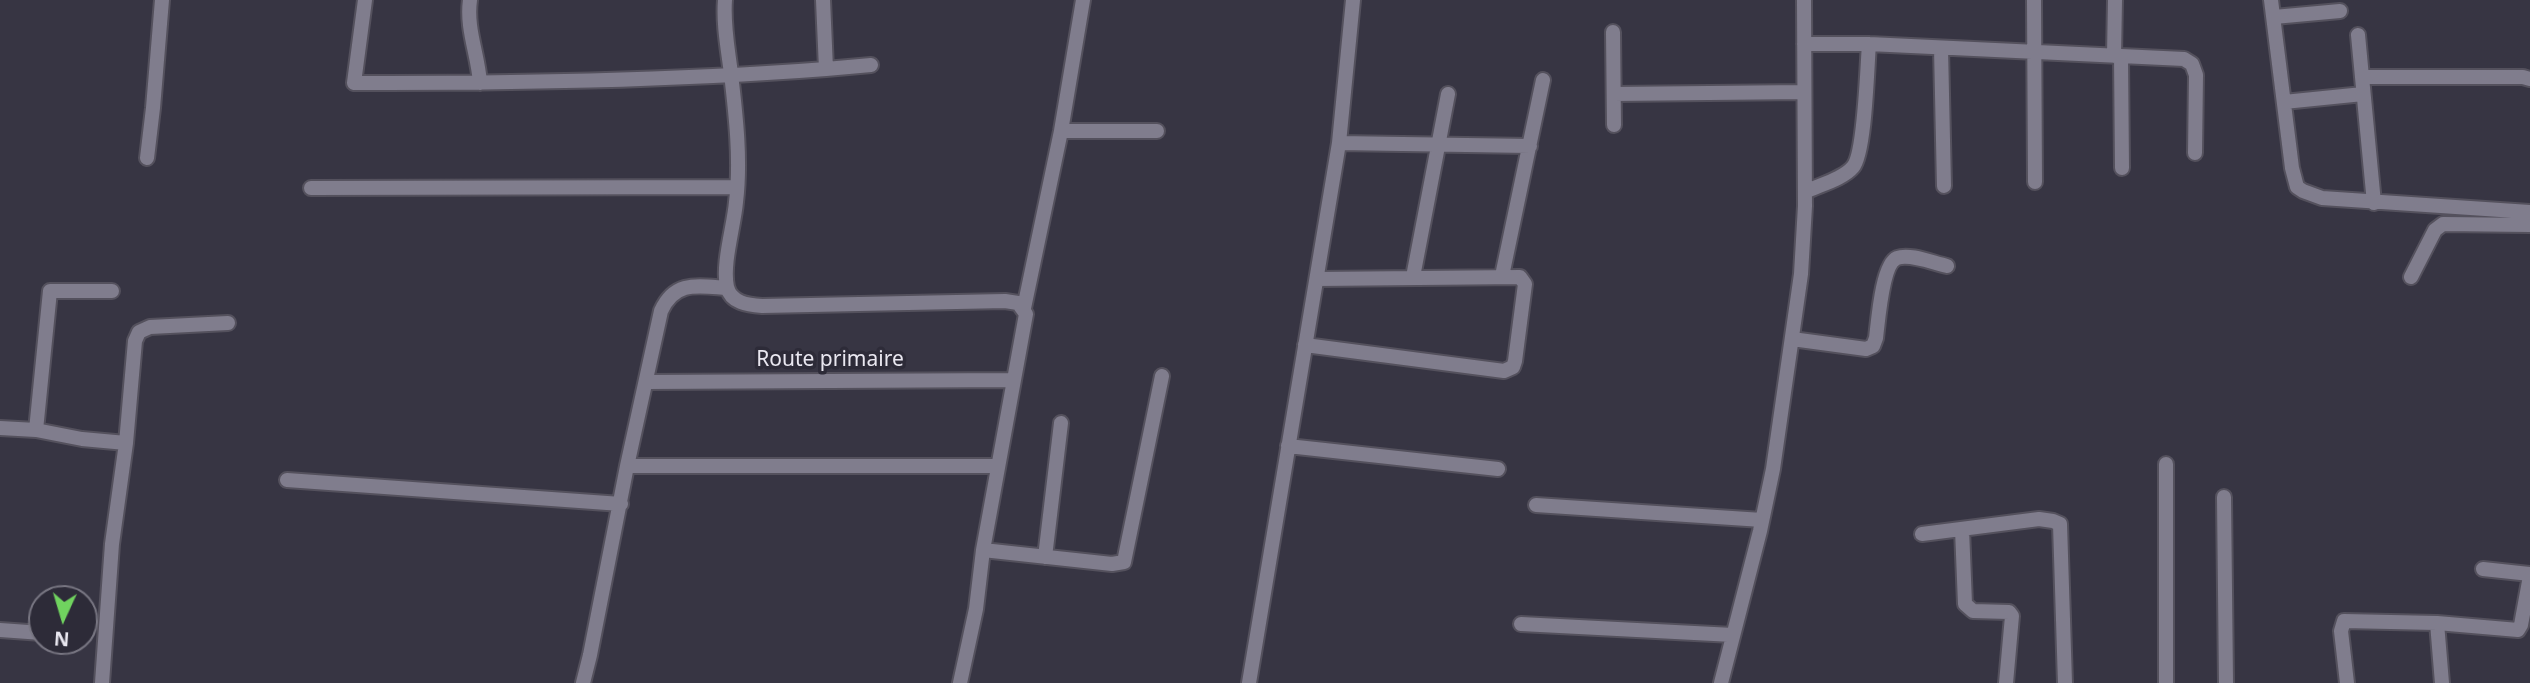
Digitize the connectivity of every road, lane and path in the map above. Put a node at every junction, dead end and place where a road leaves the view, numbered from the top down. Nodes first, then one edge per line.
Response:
1 (162, 0) edge
2 (366, 0) edge
3 (471, 0) edge
4 (724, 0) edge
5 (823, 0) edge
6 (1083, 0) edge
7 (1353, 0) edge
8 (1804, 0) edge
9 (2034, 0) edge
10 (2115, 0) edge
11 (2271, 0) edge
12 (2340, 10) dead end
13 (2274, 17) junction
14 (1613, 32) dead end
15 (2358, 35) dead end
16 (1804, 44) junction
17 (1870, 44) junction
18 (1941, 48) junction
19 (2034, 52) junction
20 (2118, 56) junction
21 (871, 65) dead end
22 (826, 69) junction
23 (731, 76) junction
24 (2361, 77) junction
25 (2530, 79) edge
26 (1543, 80) dead end
27 (480, 83) junction
28 (1804, 92) junction
29 (1448, 94) dead end
30 (1614, 94) junction
31 (2363, 94) junction
32 (2284, 102) junction
33 (1614, 125) dead end
34 (1061, 131) junction
35 (1157, 131) dead end
36 (1339, 143) junction
37 (1439, 144) junction
38 (1530, 146) junction
39 (2195, 153) dead end
40 (147, 158) dead end
41 (2122, 168) dead end
42 (2035, 182) dead end
43 (1944, 186) dead end
44 (737, 187) junction
45 (311, 188) dead end
46 (1805, 191) junction
47 (2374, 203) junction
48 (2530, 212) edge
49 (2530, 225) edge
50 (1947, 266) dead end
51 (1502, 276) junction
52 (1413, 277) junction
53 (2410, 277) dead end
54 (1317, 279) junction
55 (727, 288) junction
56 (112, 291) dead end
57 (1024, 309) junction
58 (228, 323) dead end
59 (1792, 339) junction
60 (1305, 345) junction
61 (1162, 376) dead end
62 (1014, 380) junction
63 (646, 382) junction
64 (1061, 423) dead end
65 (0, 428) edge
66 (36, 430) junction
67 (126, 443) junction
68 (1288, 446) junction
69 (2166, 464) dead end
70 (627, 466) junction
71 (998, 466) junction
72 (1499, 469) dead end
73 (287, 480) dead end
74 (2224, 497) dead end
75 (621, 504) junction
76 (1536, 505) dead end
77 (1762, 520) junction
78 (1962, 529) junction
79 (1922, 534) dead end
80 (983, 550) junction
81 (1045, 557) junction
82 (2483, 569) dead end
83 (2530, 575) edge
84 (2437, 623) junction
85 (1521, 624) dead end
86 (0, 630) edge
87 (28, 632) edge
88 (1733, 635) junction
89 (102, 683) edge
90 (583, 683) edge
91 (960, 683) edge
92 (1249, 683) edge
93 (1721, 683) edge
94 (2006, 683) edge
95 (2065, 683) edge
96 (2166, 683) edge
97 (2225, 683) edge
98 (2347, 683) edge
99 (2442, 683) edge

1 - 40 street
2 - 27 street
3 - 27 street
4 - 23 street
5 - 22 street
6 - 34 street
7 - 36 street
8 - 16 street
9 - 19 street
10 - 20 street
11 - 13 street
12 - 13 street
13 - 32 street
14 - 30 street
15 - 24 street
16 - 17 street
16 - 28 street
17 - 18 street
17 - 46 street
18 - 19 street
18 - 43 street
19 - 20 street
19 - 42 street
20 - 39 street
20 - 41 street
21 - 22 street
22 - 23 street
23 - 27 street
23 - 44 street
24 - 25 street
24 - 31 street
26 - 38 street
28 - 30 street
28 - 46 street
29 - 37 street
30 - 33 street
31 - 32 street
31 - 47 street
32 - 47 street
34 - 35 street
34 - 57 street
36 - 37 street
36 - 54 street
37 - 38 street
37 - 52 street
38 - 51 street
44 - 45 street
44 - 55 street
46 - 59 street
47 - 48 street
49 - 53 street
50 - 59 street
51 - 52 street
51 - 60 street
52 - 54 street
54 - 60 street
55 - 57 street
55 - 63 street
56 - 66 street
57 - 62 street
58 - 67 street
59 - 77 street
60 - 68 street
61 - 81 street
62 - 63 street, Route primaire
62 - 71 street
63 - 70 street
64 - 81 street
65 - 66 street
66 - 67 street
67 - 89 street
68 - 72 street
68 - 92 street
69 - 96 street
70 - 71 street
70 - 75 street
71 - 80 street
73 - 75 street
74 - 97 street
75 - 90 street
76 - 77 street
77 - 88 street
78 - 79 street
78 - 94 street
78 - 95 street
80 - 81 street
80 - 91 street
82 - 83 street
83 - 84 street
84 - 98 street
84 - 99 street
85 - 88 street
86 - 87 street
88 - 93 street

